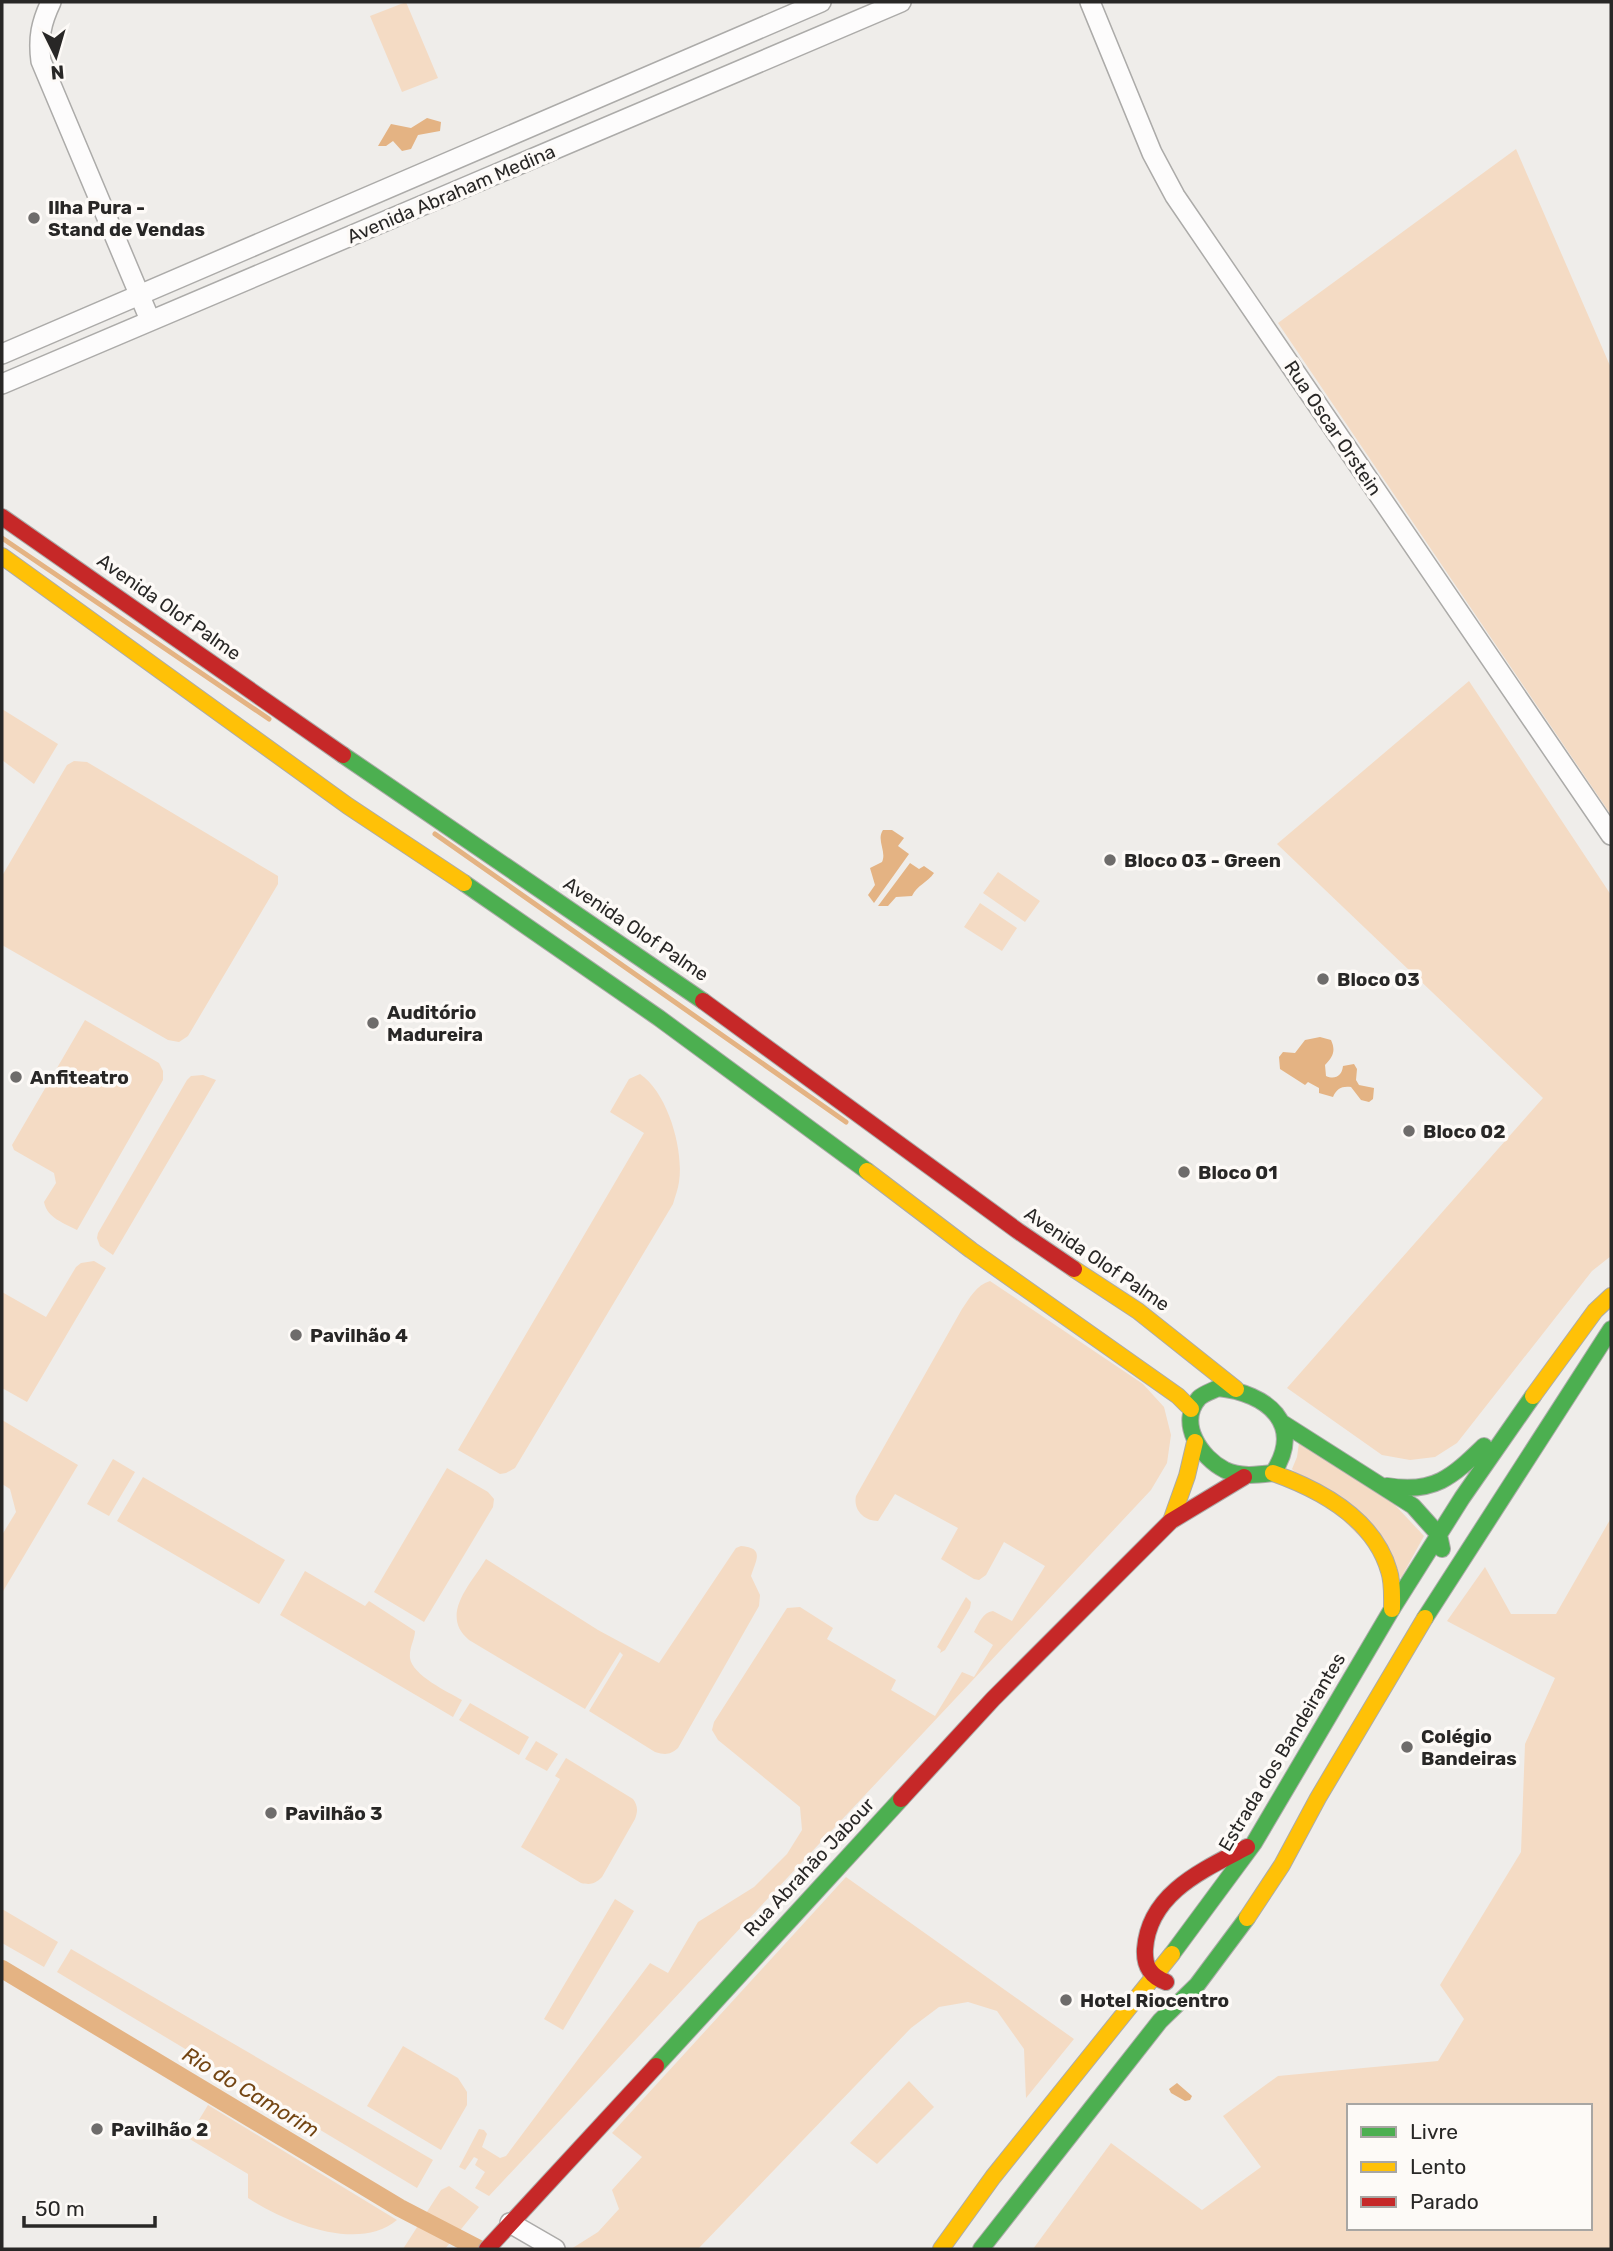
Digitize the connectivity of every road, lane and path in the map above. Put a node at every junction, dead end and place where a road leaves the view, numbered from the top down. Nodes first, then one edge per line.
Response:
1 (51, 2) edge
2 (821, 2) edge
3 (901, 2) edge
4 (1090, 2) edge
5 (615, 90) junction
6 (577, 106) junction
7 (628, 119) junction
8 (588, 136) junction
9 (438, 165) junction
10 (453, 194) junction
11 (138, 294) junction
12 (150, 320) junction
13 (2, 354) edge
14 (2, 384) edge
15 (2, 517) edge
16 (2, 556) edge
17 (1611, 835) edge
18 (1611, 1296) edge
19 (1611, 1329) edge
20 (1236, 1389) junction
21 (1191, 1409) junction
22 (1521, 1412) junction
23 (1281, 1422) junction
24 (1195, 1442) junction
25 (1273, 1473) junction
26 (1244, 1477) junction
27 (1376, 1484) junction
28 (1171, 1521) junction
29 (1439, 1535) junction
30 (1442, 1589) junction
31 (1392, 1609) junction
32 (1254, 1843) junction
33 (1153, 1977) junction
34 (1197, 1985) junction
35 (505, 2228) junction
36 (486, 2249) edge
37 (555, 2249) edge
38 (941, 2249) edge
39 (981, 2249) edge

1 - 11 street
2 - 5 street, Avenida Abraham Medina
3 - 7 street, Avenida Abraham Medina
4 - 17 street, Rua Oscar Orstein
5 - 6 street, Avenida Abraham Medina
5 - 7 street
6 - 8 street
6 - 9 street, Avenida Abraham Medina
7 - 8 street, Avenida Abraham Medina
8 - 10 street, Avenida Abraham Medina
9 - 10 street
9 - 11 street, Avenida Abraham Medina
10 - 12 street, Avenida Abraham Medina
11 - 12 street
11 - 13 street, Avenida Abraham Medina
12 - 14 street, Avenida Abraham Medina
15 - 20 street, Avenida Olof Palme
16 - 21 street
18 - 22 street, Estrada dos Bandeirantes
19 - 30 street
20 - 21 street
20 - 23 street
21 - 24 street
22 - 27 street
22 - 29 street, Estrada dos Bandeirantes
23 - 25 street
23 - 27 street
24 - 26 street
24 - 28 street, Rua Abrahão Jabour
25 - 26 street
25 - 31 street
26 - 28 street, Rua Abrahão Jabour
27 - 29 street
28 - 35 street, Rua Abrahão Jabour
29 - 30 street
29 - 31 street, Estrada dos Bandeirantes
30 - 34 street
31 - 32 street, Estrada dos Bandeirantes
32 - 33 street, Estrada dos Bandeirantes
32 - 33 street
33 - 34 street
33 - 38 street, Estrada dos Bandeirantes
34 - 39 street
35 - 36 street, Rua Abrahão Jabour
35 - 37 street

